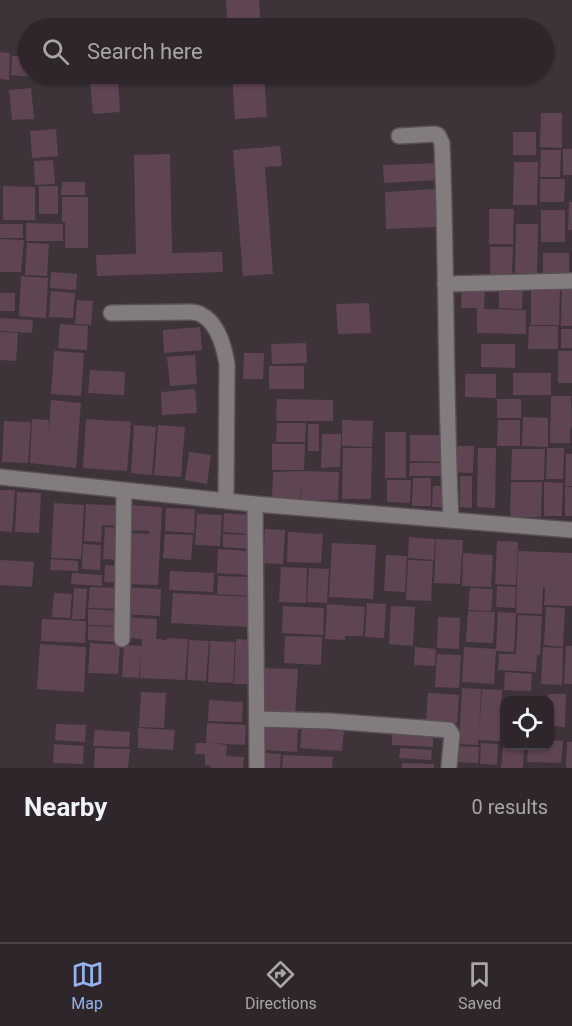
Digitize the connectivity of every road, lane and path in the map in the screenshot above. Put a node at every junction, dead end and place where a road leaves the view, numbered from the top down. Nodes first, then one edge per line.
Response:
1 (399, 136) dead end
2 (572, 281) edge
3 (445, 284) junction
4 (111, 313) dead end
5 (0, 477) edge
6 (124, 491) junction
7 (226, 500) junction
8 (255, 504) junction
9 (451, 520) junction
10 (572, 530) edge
11 (122, 639) dead end
12 (257, 719) junction
13 (449, 766) dead end
14 (257, 768) edge

1 - 3 street
2 - 3 street
3 - 9 street
4 - 7 street
5 - 6 street
6 - 7 street
6 - 11 street
7 - 8 street
8 - 9 street
8 - 12 street
9 - 10 street
12 - 13 street
12 - 14 street

